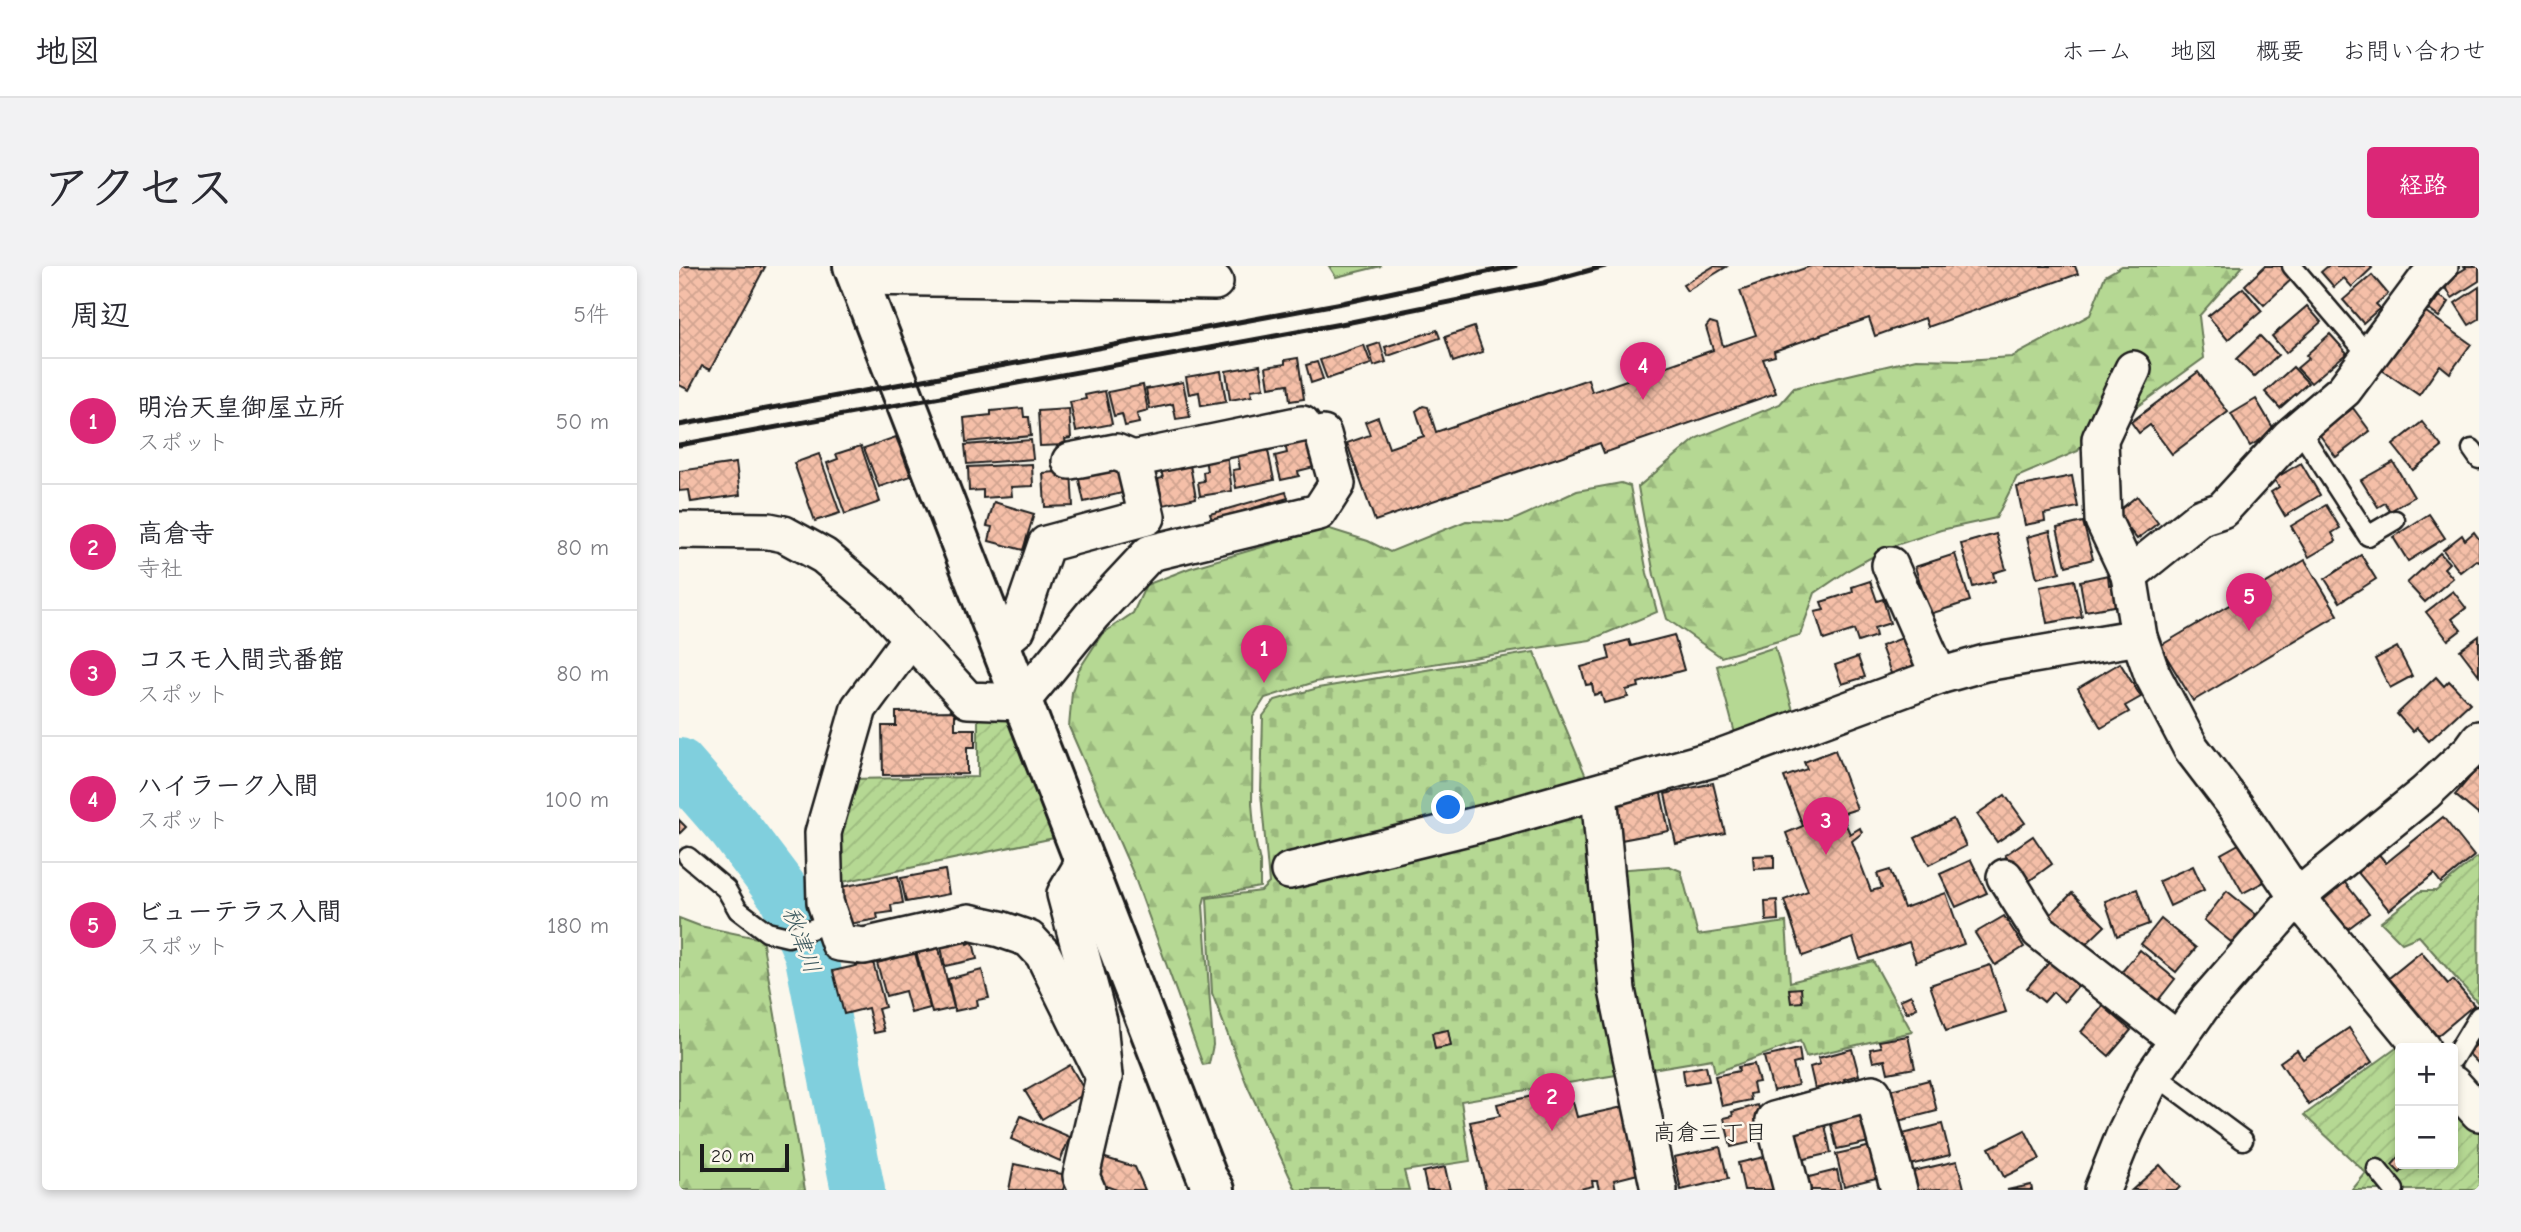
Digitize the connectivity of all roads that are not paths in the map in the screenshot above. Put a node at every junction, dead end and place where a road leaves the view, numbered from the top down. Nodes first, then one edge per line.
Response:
1 (2291, 266) edge
2 (2440, 266) edge
3 (855, 272) edge
4 (1073, 273) edge
5 (1215, 282) dead end
6 (2369, 356) junction
7 (2133, 369) dead end
8 (2299, 429) junction
9 (1133, 459) junction
10 (1070, 461) dead end
11 (2395, 520) dead end
12 (679, 530) edge
13 (1890, 565) dead end
14 (2129, 575) junction
15 (2139, 637) junction
16 (910, 639) junction
17 (1000, 643) junction
18 (1939, 676) junction
19 (1021, 702) junction
20 (2479, 740) edge
21 (1599, 793) junction
22 (688, 857) dead end
23 (1085, 860) junction
24 (1289, 871) dead end
25 (2005, 877) dead end
26 (2297, 897) junction
27 (831, 922) junction
28 (2479, 1016) edge
29 (2178, 1040) junction
30 (2418, 1043) edge
31 (2458, 1051) edge
32 (2154, 1074) junction
33 (1104, 1077) junction
34 (2458, 1090) edge
35 (2479, 1113) edge
36 (2243, 1140) dead end
37 (2377, 1169) dead end
38 (1087, 1190) edge
39 (1216, 1190) edge
40 (1659, 1190) edge
41 (1792, 1190) edge
42 (1899, 1190) edge
43 (2102, 1190) edge
44 (2394, 1190) edge

1 - 6 lane
2 - 6 street
3 - 4 street
3 - 17 street
4 - 5 street
6 - 8 street
7 - 14 street
8 - 11 lane
8 - 14 street
9 - 10 street
9 - 17 street
9 - 19 street
12 - 16 street
13 - 18 street
14 - 15 street
15 - 18 street
15 - 26 street
16 - 19 street
16 - 27 street
17 - 19 street
18 - 21 street
19 - 23 street
20 - 26 street
21 - 24 street
21 - 40 street
22 - 27 lane
23 - 33 street
23 - 39 street
25 - 29 street
26 - 29 street
26 - 30 street
27 - 33 street
28 - 31 lane
29 - 32 street
32 - 36 lane
32 - 43 street
33 - 38 street
34 - 35 street
37 - 44 lane
41 - 42 street

